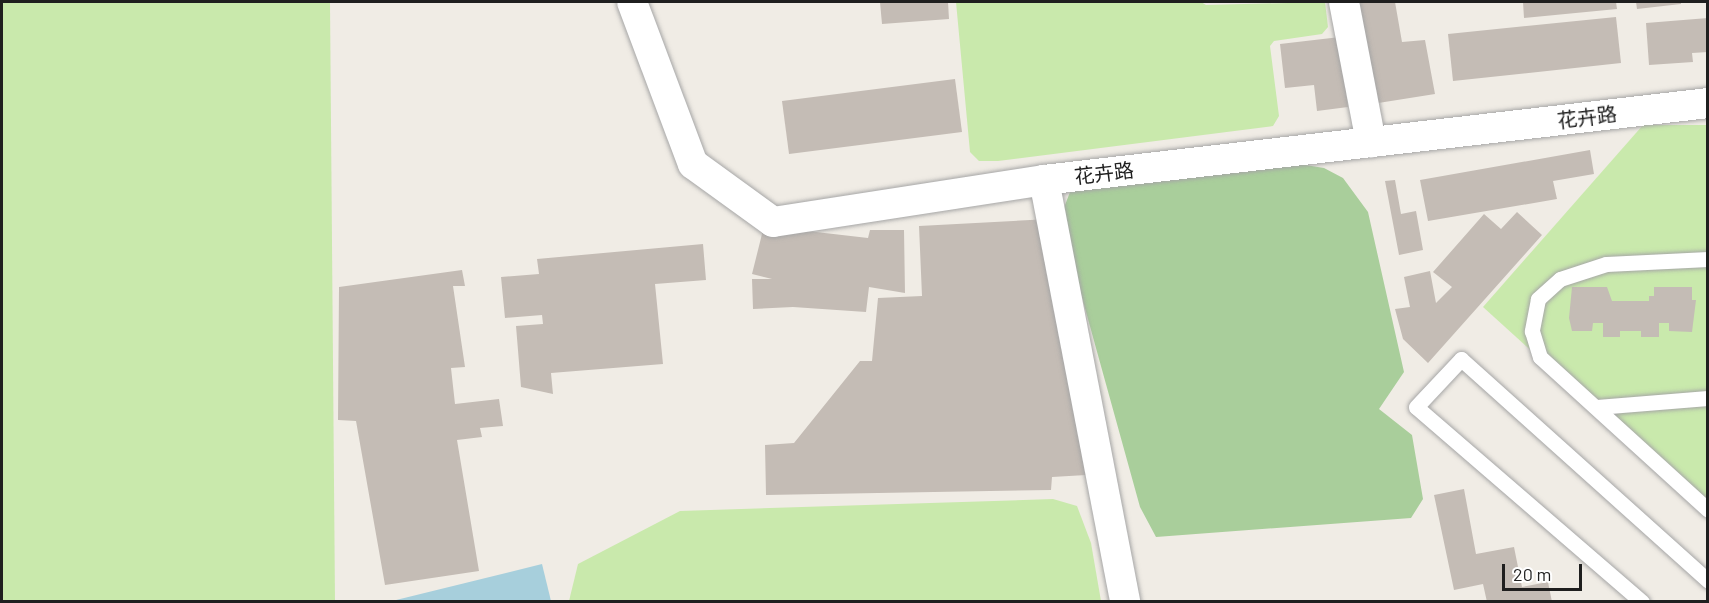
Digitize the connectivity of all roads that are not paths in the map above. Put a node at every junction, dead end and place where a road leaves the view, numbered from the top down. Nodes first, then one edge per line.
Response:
1 (632, 2) edge
2 (1344, 2) edge
3 (1707, 103) edge
4 (1371, 142) junction
5 (1044, 180) junction
6 (1707, 259) edge
7 (1707, 398) edge
8 (1597, 407) junction
9 (1707, 510) edge
10 (1707, 581) edge
11 (1125, 602) edge
12 (1642, 602) edge

1 - 5 street, 花卉路
2 - 4 street
3 - 4 street, 花卉路
4 - 5 street, 花卉路
5 - 11 street
6 - 8 lane
7 - 8 lane
8 - 9 lane
10 - 12 lane

